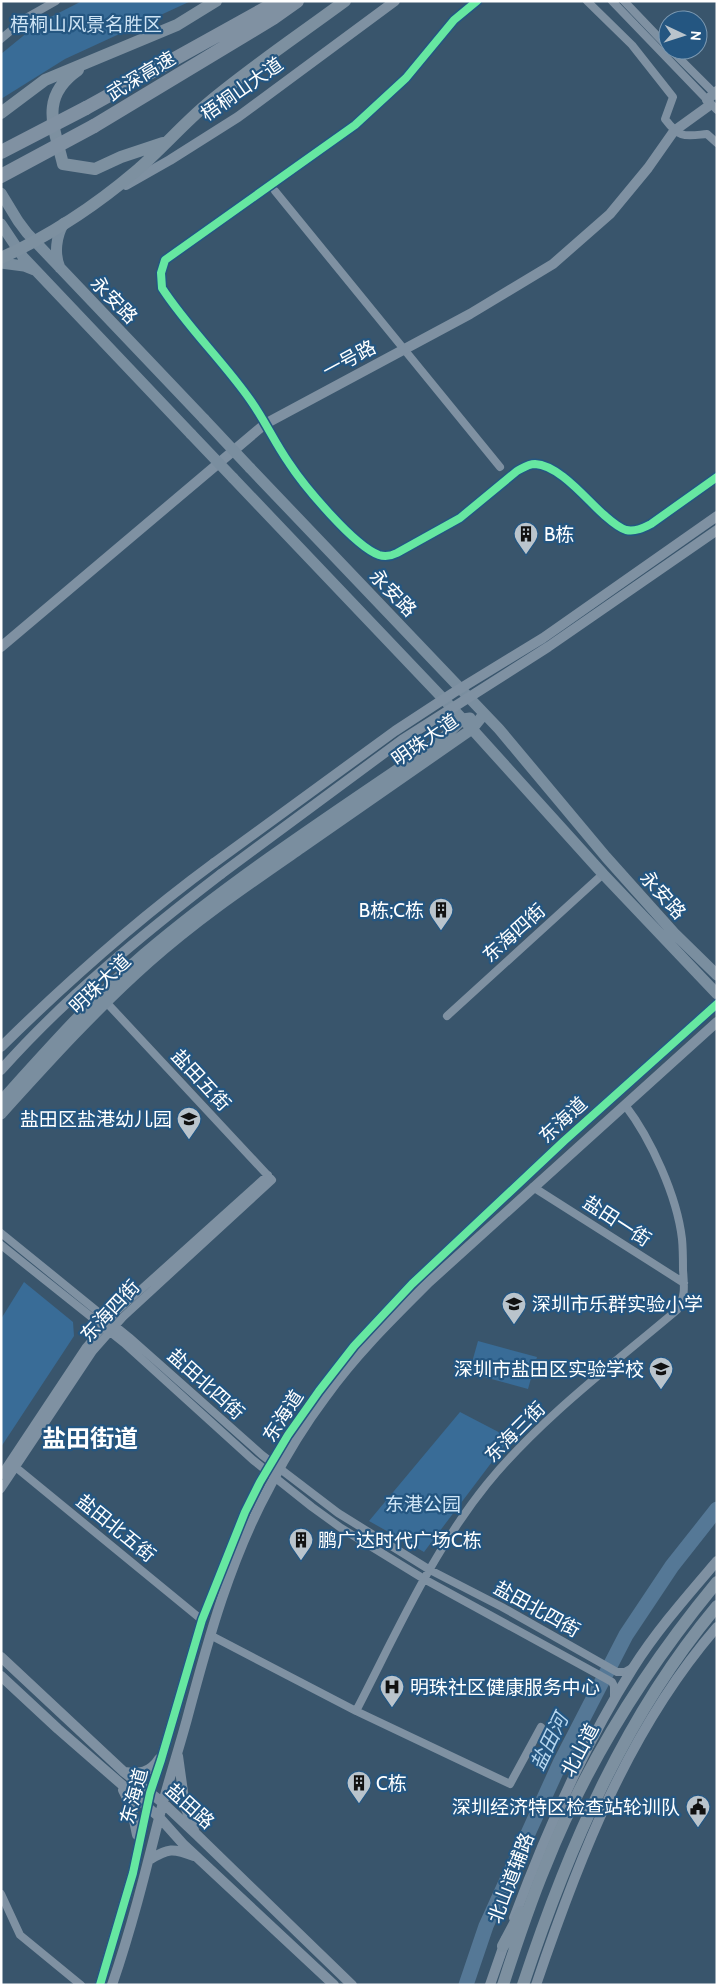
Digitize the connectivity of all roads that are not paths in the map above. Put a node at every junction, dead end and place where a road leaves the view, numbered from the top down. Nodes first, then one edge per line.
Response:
1 (56, 1) edge
2 (216, 1) edge
3 (297, 1) edge
4 (345, 1) edge
5 (395, 1) edge
6 (477, 1) edge
7 (587, 1) edge
8 (612, 1) edge
9 (624, 1) edge
10 (274, 8) edge
11 (658, 37) edge
12 (1, 39) edge
13 (94, 58) junction
14 (679, 60) edge
15 (714, 101) edge
16 (1, 113) edge
17 (674, 131) junction
18 (166, 142) junction
19 (717, 143) edge
20 (1, 152) edge
21 (1, 176) edge
22 (275, 191) dead end
23 (1, 193) edge
24 (103, 197) junction
25 (64, 223) junction
26 (1, 224) edge
27 (34, 241) junction
28 (17, 250) junction
29 (1, 258) edge
30 (1, 263) edge
31 (61, 269) junction
32 (39, 274) junction
33 (405, 349) junction
34 (264, 424) junction
35 (500, 467) dead end
36 (717, 477) edge
37 (717, 516) edge
38 (717, 530) edge
39 (1, 647) edge
40 (484, 714) junction
41 (463, 720) junction
42 (472, 729) junction
43 (603, 874) junction
44 (717, 975) edge
45 (717, 994) edge
46 (106, 1002) junction
47 (717, 1004) edge
48 (447, 1016) dead end
49 (717, 1022) edge
50 (1, 1047) edge
51 (1, 1070) edge
52 (1, 1101) edge
53 (625, 1105) junction
54 (1, 1114) edge
55 (270, 1178) joint
56 (533, 1187) junction
57 (1, 1233) edge
58 (1, 1245) edge
59 (684, 1282) junction
60 (109, 1326) junction
61 (13, 1465) junction
62 (273, 1470) junction
63 (1, 1475) edge
64 (1, 1489) edge
65 (717, 1561) edge
66 (430, 1570) junction
67 (424, 1579) junction
68 (717, 1582) edge
69 (717, 1606) edge
70 (202, 1620) junction
71 (717, 1627) edge
72 (210, 1635) junction
73 (1, 1657) edge
74 (634, 1667) junction
75 (1, 1676) edge
76 (656, 1690) junction
77 (614, 1700) junction
78 (661, 1705) junction
79 (356, 1711) junction
80 (541, 1727) dead end
81 (163, 1754) junction
82 (178, 1754) junction
83 (124, 1772) junction
84 (118, 1783) junction
85 (150, 1793) junction
86 (163, 1803) junction
87 (146, 1807) junction
88 (159, 1817) junction
89 (197, 1835) junction
90 (136, 1851) junction
91 (199, 1858) junction
92 (149, 1860) junction
93 (545, 1865) junction
94 (1, 1894) edge
95 (503, 1946) junction
96 (81, 1985) edge
97 (100, 1985) edge
98 (112, 1985) edge
99 (334, 1985) edge
100 (352, 1985) edge
101 (490, 1985) edge
102 (503, 1985) edge
103 (523, 1985) edge
104 (536, 1985) edge

1 - 12 street
2 - 13 main road
3 - 10 highway, 武深高速
4 - 18 main road, 梧桐山大道
5 - 24 street, 梧桐山大道
6 - 34 street
7 - 17 street
8 - 15 street
9 - 11 street
10 - 20 highway, 武深高速, bridge
10 - 21 highway, 武深高速, bridge
13 - 16 main road
13 - 18 main road
14 - 15 street
15 - 17 street, 一号路
17 - 19 street
17 - 33 street, 一号路
18 - 24 main road, 梧桐山大道
22 - 33 street
23 - 27 main road, 永安路
24 - 25 main road, 梧桐山大道
25 - 27 main road, 梧桐山大道
25 - 31 main road
26 - 28 main road, 永安路
27 - 28 main road, 梧桐山大道
27 - 31 main road, 永安路
28 - 29 main road, 梧桐山大道
28 - 32 main road, 永安路
30 - 32 main road
31 - 40 main road, 永安路, bridge
32 - 41 main road, 永安路, bridge
33 - 34 street, 一号路
33 - 35 street
34 - 36 street
34 - 39 street, 一号路
37 - 50 street, 明珠大道, bridge
38 - 51 street, 明珠大道, bridge
40 - 41 main road, 明珠大道
40 - 42 main road, 明珠大道
40 - 44 main road, 永安路
41 - 42 main road, 永安路
41 - 52 main road, 明珠大道
42 - 43 main road, 永安路
42 - 46 main road, 明珠大道
43 - 45 main road, 永安路
43 - 48 street, 东海四街
46 - 54 main road, 明珠大道
46 - 55 street, 盐田五街
47 - 62 street, 东海道
49 - 53 street, 东海道
53 - 56 street, 东海道
53 - 59 street
55 - 60 street, 东海四街
56 - 59 street, 盐田一街
56 - 62 street, 东海道
57 - 60 street, 盐田北四街
58 - 60 street, 盐田北四街
59 - 66 street, 东海三街
60 - 61 street, 东海四街
60 - 62 street, 盐田北四街
61 - 63 street, 东海四街
61 - 64 street, 东海四街
61 - 70 street, 盐田北五街
62 - 66 street, 盐田北四街
62 - 67 street, 盐田北四街
62 - 70 street, 东海道
62 - 72 street, 东海道
65 - 74 street, 北山道辅路
66 - 67 street, 东海三街
66 - 74 street, 盐田北四街
67 - 77 street, 盐田北四街
67 - 79 street, 东海三街
68 - 93 main road, 北山道
69 - 76 main road, 北山道
70 - 81 street, 东海道
71 - 78 street
72 - 79 street
72 - 82 street, 东海道
73 - 83 street, 盐田路
74 - 77 street, 北山道辅路
75 - 84 street, 盐田路
76 - 78 street
76 - 103 main road, 北山道
77 - 95 street, 北山道辅路
78 - 104 street
79 - 80 street
81 - 83 street
81 - 85 street, 东海道
82 - 86 street, 东海道
82 - 89 street
83 - 85 street, 盐田路
84 - 87 street, 盐田路
84 - 90 street
85 - 86 street, 盐田路
85 - 87 street, 东海道
86 - 88 street, 东海道
86 - 89 street, 盐田路
87 - 88 street, 盐田路
87 - 90 street, 东海道
88 - 91 street, 盐田路
88 - 92 street, 东海道
89 - 100 street, 盐田路
90 - 97 street, 东海道
91 - 92 street
91 - 99 street, 盐田路
92 - 98 street, 东海道
93 - 95 main road
93 - 102 main road, 北山道
94 - 96 street
95 - 101 street, 北山道辅路

